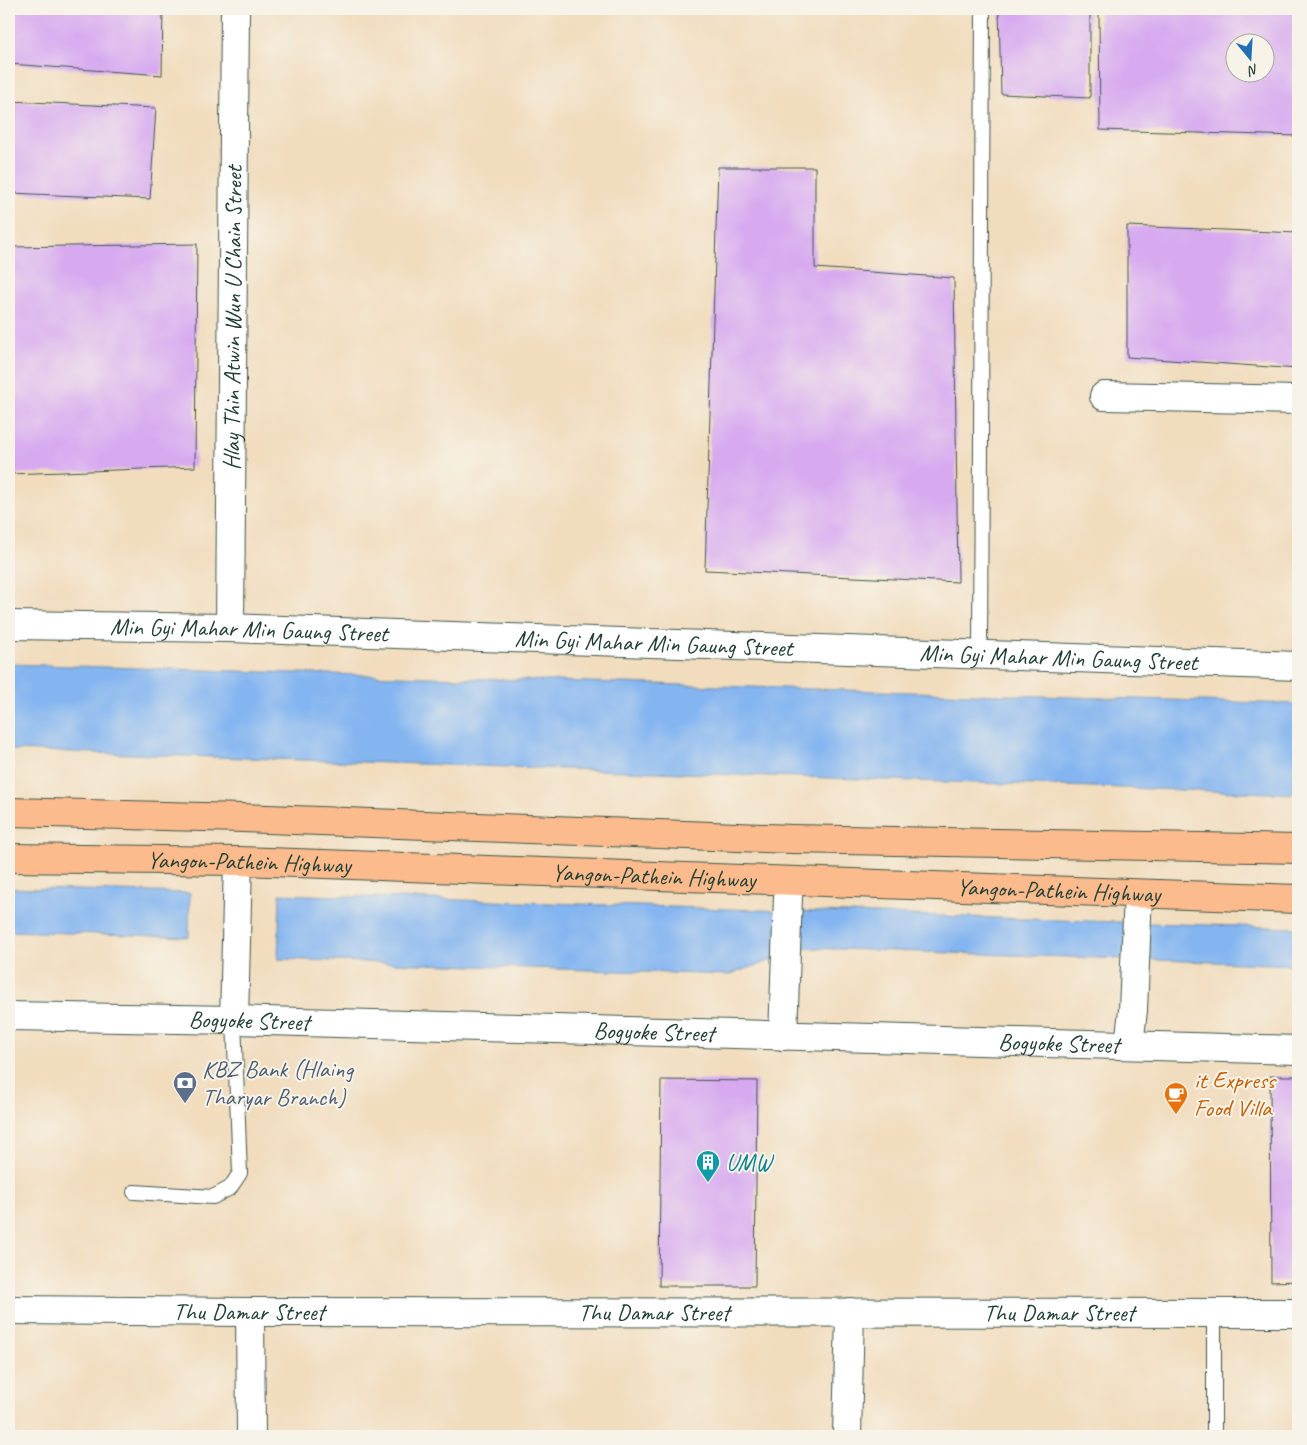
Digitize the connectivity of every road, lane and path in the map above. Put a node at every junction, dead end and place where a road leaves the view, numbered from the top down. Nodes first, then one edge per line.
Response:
1 (235, 9) edge
2 (983, 9) edge
3 (1104, 396) dead end
4 (1298, 400) edge
5 (9, 625) edge
6 (230, 628) junction
7 (980, 655) junction
8 (1298, 666) edge
9 (9, 812) edge
10 (1298, 849) edge
11 (9, 858) edge
12 (238, 861) junction
13 (789, 889) junction
14 (1138, 899) junction
15 (1298, 899) edge
16 (9, 1016) edge
17 (234, 1020) junction
18 (783, 1036) junction
19 (1129, 1045) junction
20 (1298, 1050) edge
21 (134, 1192) dead end
22 (9, 1310) edge
23 (250, 1312) junction
24 (850, 1312) junction
25 (1214, 1313) junction
26 (1298, 1313) edge
27 (251, 1436) edge
28 (847, 1436) edge
29 (1214, 1436) edge

1 - 6 street, Hlay Thin Atwin Wun U Chain Street
2 - 7 lane
3 - 4 street
5 - 6 street, Min Gyi Mahar Min Gaung Street
6 - 7 street, Min Gyi Mahar Min Gaung Street
7 - 8 street, Min Gyi Mahar Min Gaung Street
9 - 10 main road, Yangon-Pathein Highway
11 - 12 main road, Yangon-Pathein Highway
12 - 13 main road, Yangon-Pathein Highway
12 - 17 street
13 - 14 main road, Yangon-Pathein Highway
13 - 18 street
14 - 15 main road, Yangon-Pathein Highway
14 - 19 street
16 - 17 street, Bogyoke Street
17 - 18 street, Bogyoke Street
17 - 21 lane
18 - 19 street, Bogyoke Street
19 - 20 street, Bogyoke Street
22 - 23 street, Thu Damar Street
23 - 24 street, Thu Damar Street
23 - 27 street
24 - 25 street, Thu Damar Street
24 - 28 street
25 - 26 street, Thu Damar Street
25 - 29 lane

